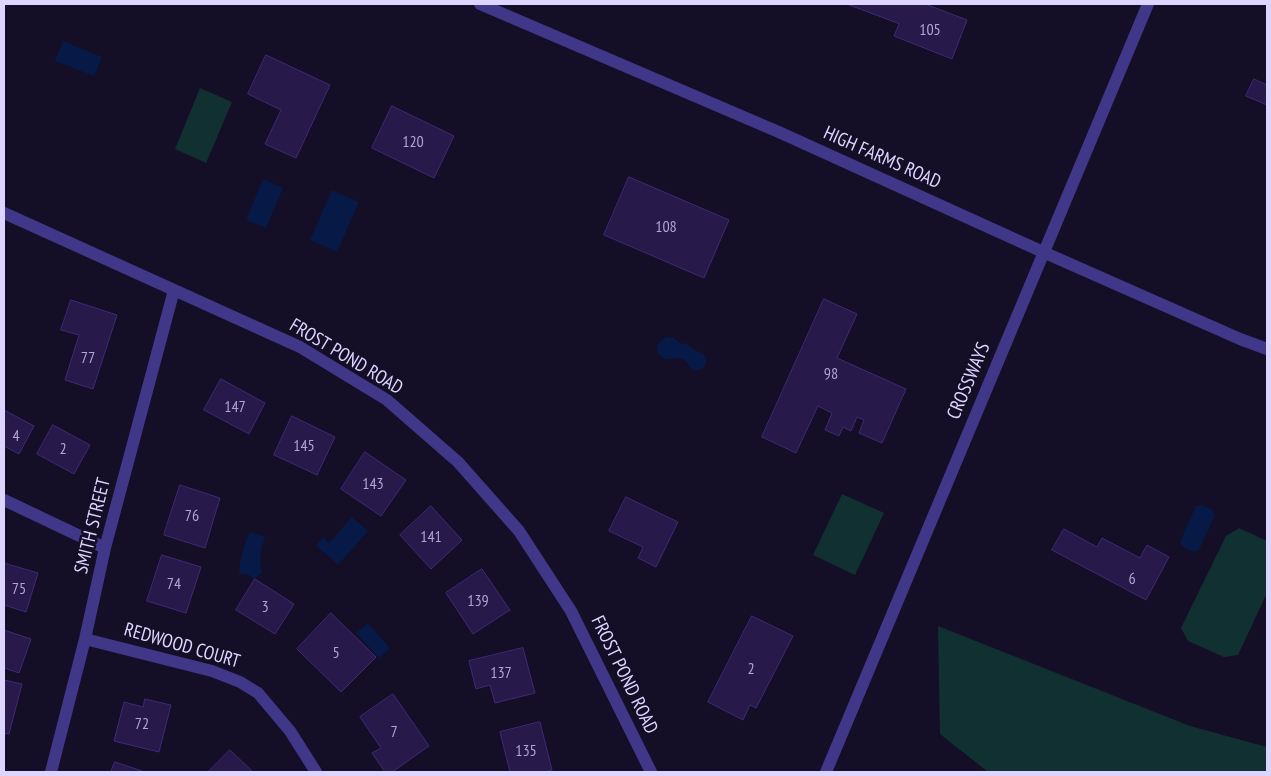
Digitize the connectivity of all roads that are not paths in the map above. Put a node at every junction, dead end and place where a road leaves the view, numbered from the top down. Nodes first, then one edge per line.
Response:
1 (480, 4) edge
2 (1148, 4) edge
3 (4, 213) edge
4 (1043, 252) junction
5 (174, 290) junction
6 (1267, 349) edge
7 (4, 500) edge
8 (105, 548) junction
9 (85, 639) junction
10 (51, 772) edge
11 (316, 772) edge
12 (651, 772) edge
13 (826, 772) edge

1 - 4 street, HIGH FARMS ROAD
2 - 4 street, CROSSWAYS
3 - 5 street, FROST POND ROAD
4 - 6 street, HIGH FARMS ROAD
4 - 13 street, CROSSWAYS
5 - 8 street, SMITH STREET
5 - 12 street, FROST POND ROAD
7 - 8 street
8 - 9 street, SMITH STREET
9 - 10 street, SMITH STREET
9 - 11 street, REDWOOD COURT

